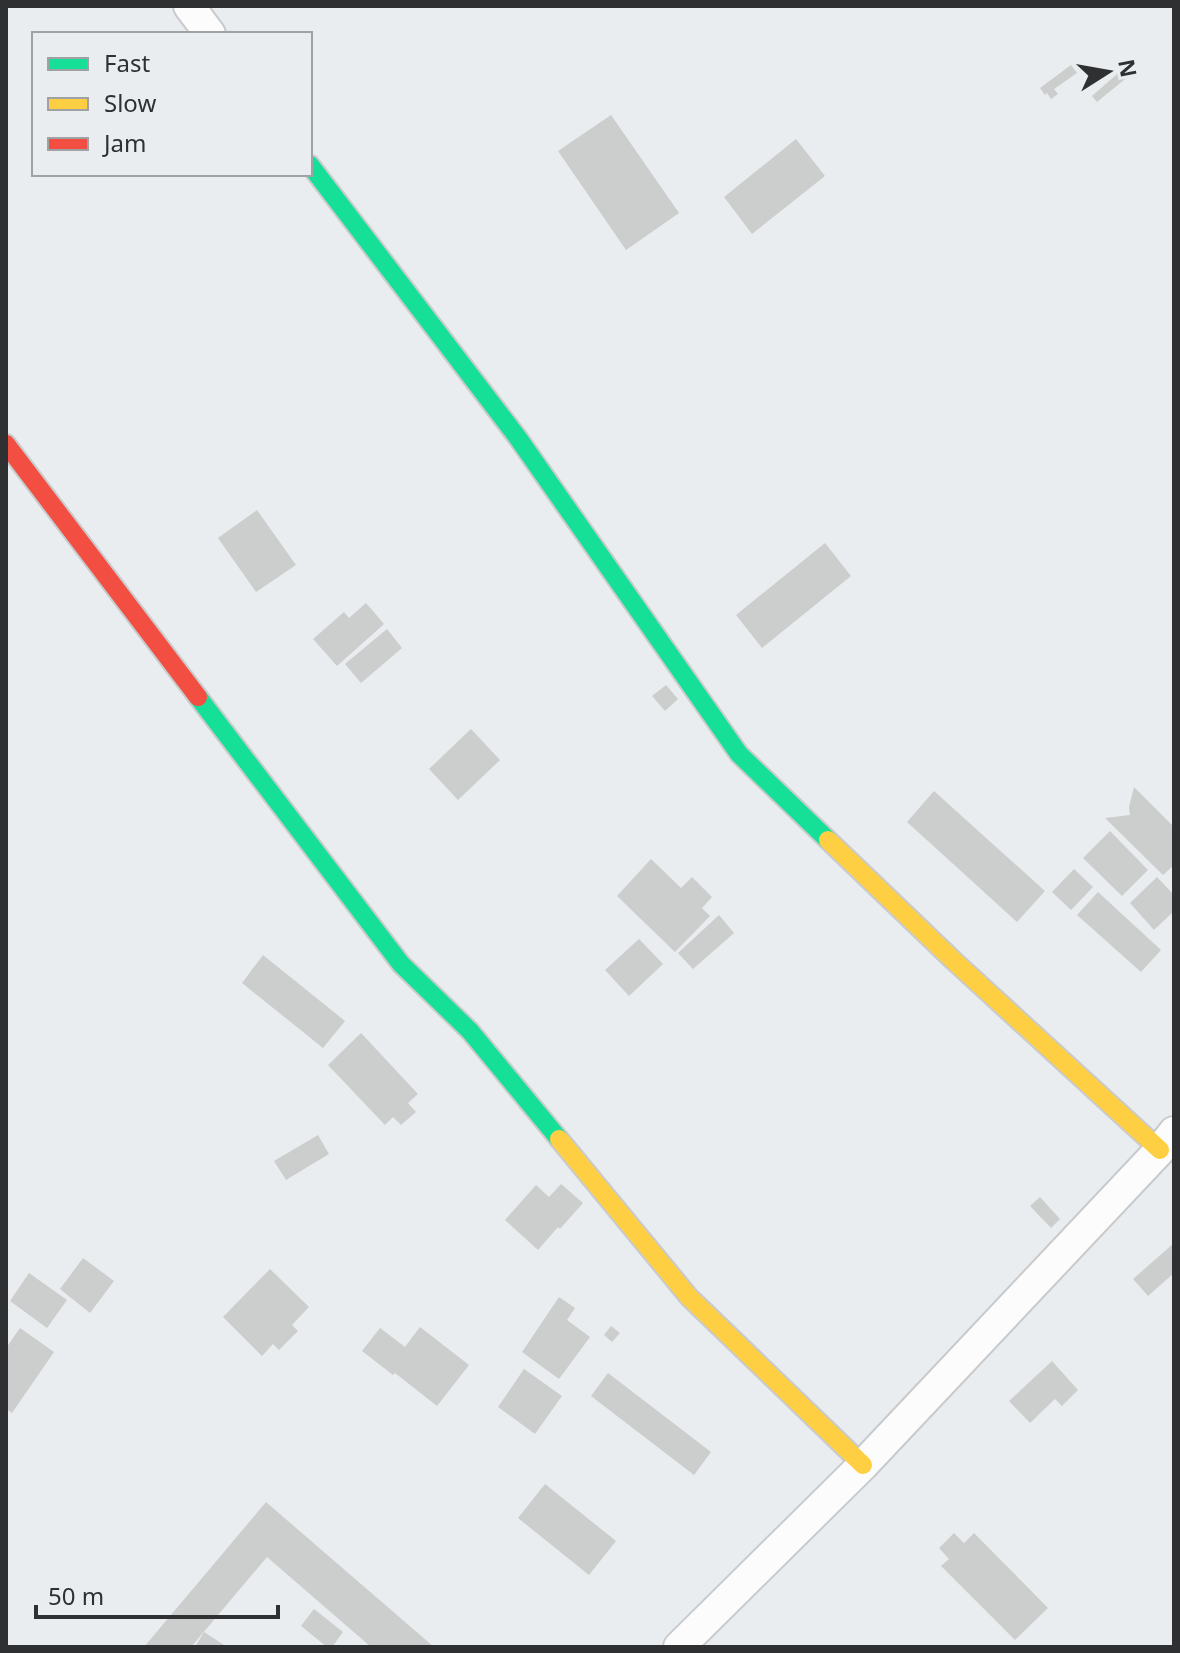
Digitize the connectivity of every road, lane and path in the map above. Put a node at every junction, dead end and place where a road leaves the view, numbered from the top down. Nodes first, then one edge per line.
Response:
1 (189, 6) edge
2 (208, 32) edge
3 (312, 168) edge
4 (6, 444) edge
5 (1167, 1141) edge
6 (863, 1465) junction
7 (679, 1647) edge

1 - 2 street
3 - 5 street
4 - 6 street
5 - 6 street
6 - 7 street

